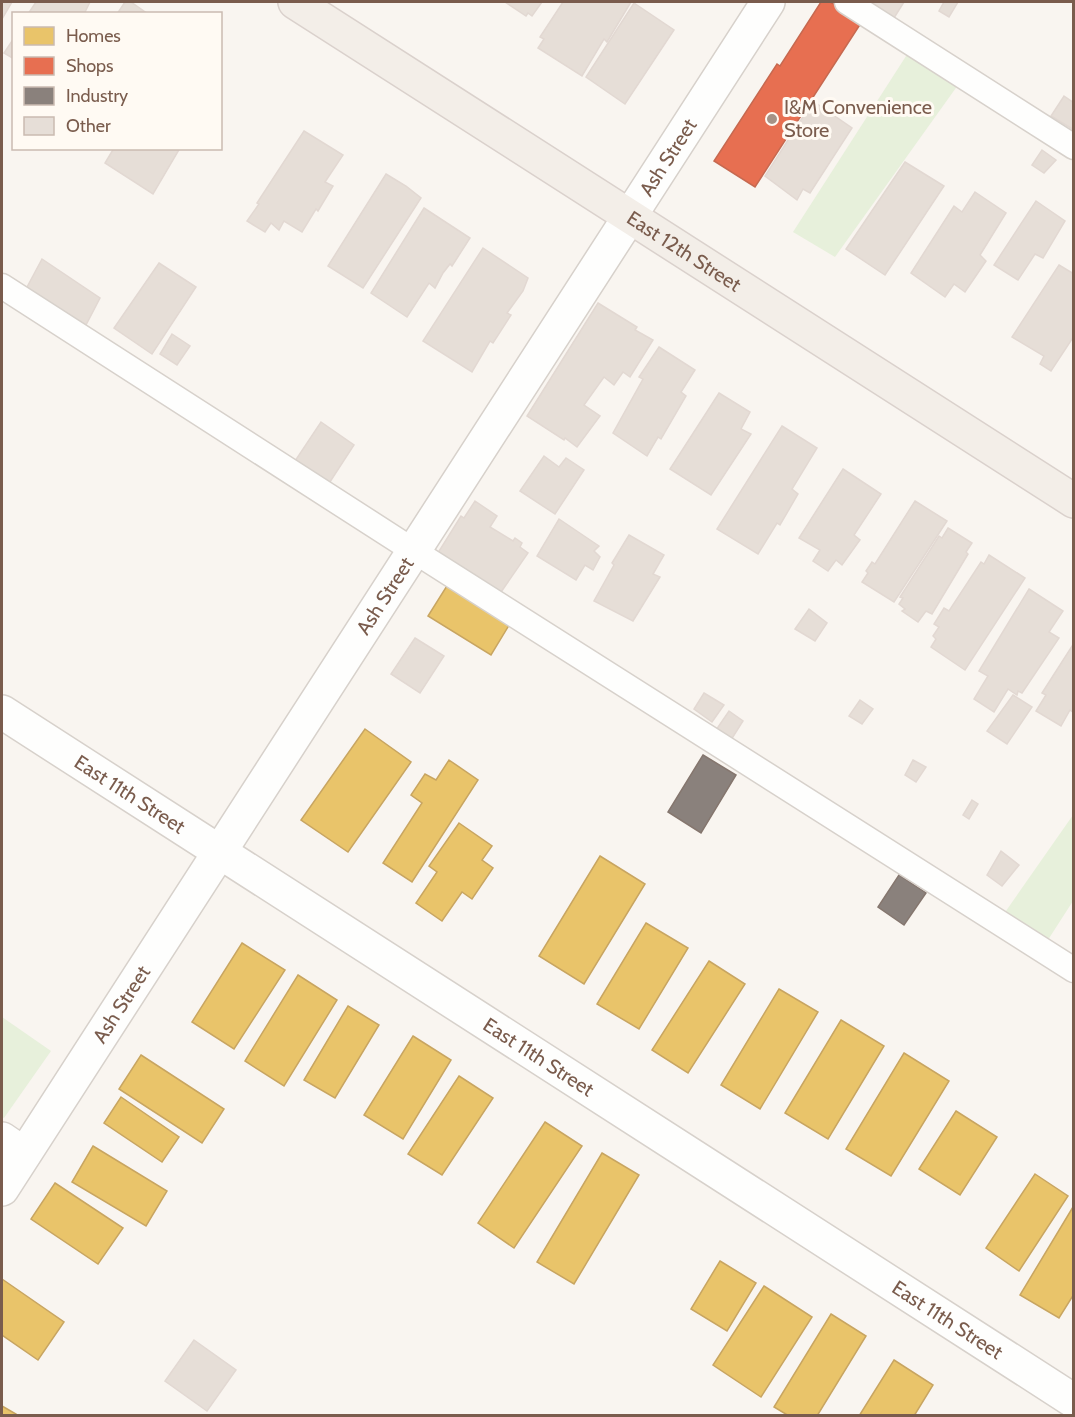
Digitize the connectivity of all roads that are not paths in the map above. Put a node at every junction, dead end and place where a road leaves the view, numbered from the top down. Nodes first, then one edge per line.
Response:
1 (295, 2) edge
2 (768, 2) edge
3 (847, 2) edge
4 (1074, 147) edge
5 (630, 216) junction
6 (2, 286) edge
7 (1074, 501) edge
8 (414, 551) junction
9 (2, 712) edge
10 (220, 852) junction
11 (1074, 970) edge
12 (13, 1146) edge
13 (2, 1189) edge
14 (1074, 1401) edge

1 - 5 main road, East 12th Street
2 - 5 street, Ash Street
3 - 4 lane
5 - 7 main road, East 12th Street
5 - 8 street, Ash Street
6 - 8 lane
8 - 10 street, Ash Street
8 - 11 lane
9 - 10 street, East 11th Street
10 - 12 street, Ash Street
10 - 14 street, East 11th Street
12 - 13 street, Ash Street

